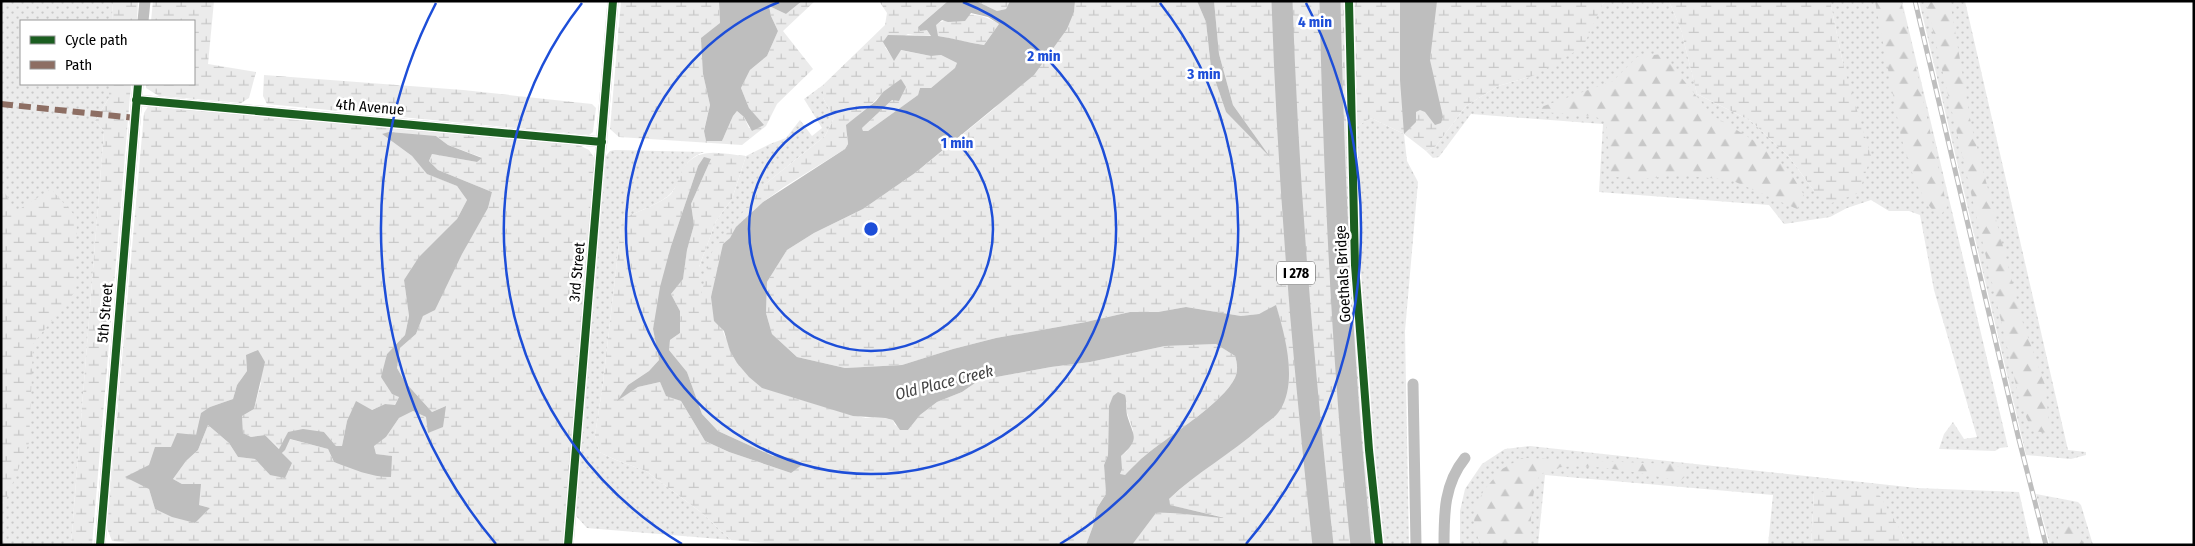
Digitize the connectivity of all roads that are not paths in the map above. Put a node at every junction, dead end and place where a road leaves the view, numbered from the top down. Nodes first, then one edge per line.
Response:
1 (144, 1) edge
2 (613, 1) edge
3 (1282, 1) edge
4 (1330, 1) edge
5 (143, 20) edge
6 (138, 85) edge
7 (136, 100) junction
8 (602, 142) junction
9 (1413, 384) dead end
10 (1465, 458) dead end
11 (100, 545) edge
12 (568, 545) edge
13 (1324, 545) edge
14 (1361, 545) edge
15 (1416, 545) edge
16 (1444, 545) edge

1 - 5 street
2 - 8 street, 3rd Street
3 - 13 highway, I 278
4 - 14 highway, Goethals Bridge
6 - 7 street, 5th Street
7 - 8 street, 4th Avenue
7 - 11 street, 5th Street
8 - 12 street, 3rd Street
9 - 15 street
10 - 16 street

